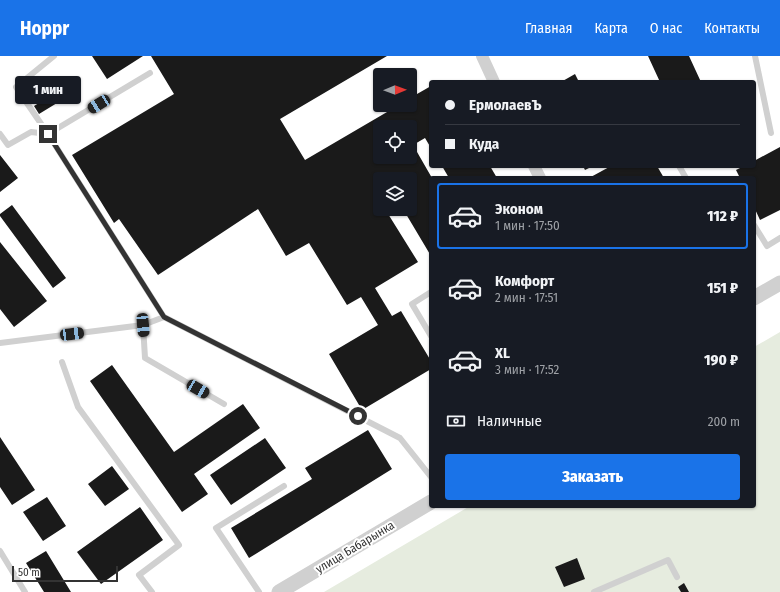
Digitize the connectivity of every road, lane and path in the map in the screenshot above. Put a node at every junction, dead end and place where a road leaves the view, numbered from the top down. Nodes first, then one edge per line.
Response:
1 (54, 56) edge
2 (482, 56) edge
3 (755, 56) edge
4 (150, 73) dead end
5 (493, 80) edge
6 (770, 133) dead end
7 (0, 134) edge
8 (48, 134) junction
9 (756, 228) edge
10 (780, 238) edge
11 (780, 283) edge
12 (429, 293) edge
13 (756, 297) edge
14 (164, 317) junction
15 (143, 325) junction
16 (429, 333) edge
17 (0, 343) edge
18 (62, 362) dead end
19 (224, 404) dead end
20 (429, 474) edge
21 (284, 486) dead end
22 (429, 503) edge
23 (0, 551) edge
24 (677, 577) dead end
25 (25, 592) edge
26 (152, 592) edge
27 (259, 592) edge
28 (279, 592) edge
29 (594, 592) edge

1 - 8 lane
2 - 5 street
3 - 6 lane
4 - 8 lane
7 - 8 lane
8 - 14 lane
9 - 10 lane
11 - 13 street
12 - 16 lane
14 - 15 lane
14 - 20 lane
15 - 17 lane
15 - 19 lane
18 - 26 lane
21 - 27 lane
22 - 28 street, улица Бабарынка
23 - 25 lane
24 - 29 lane

